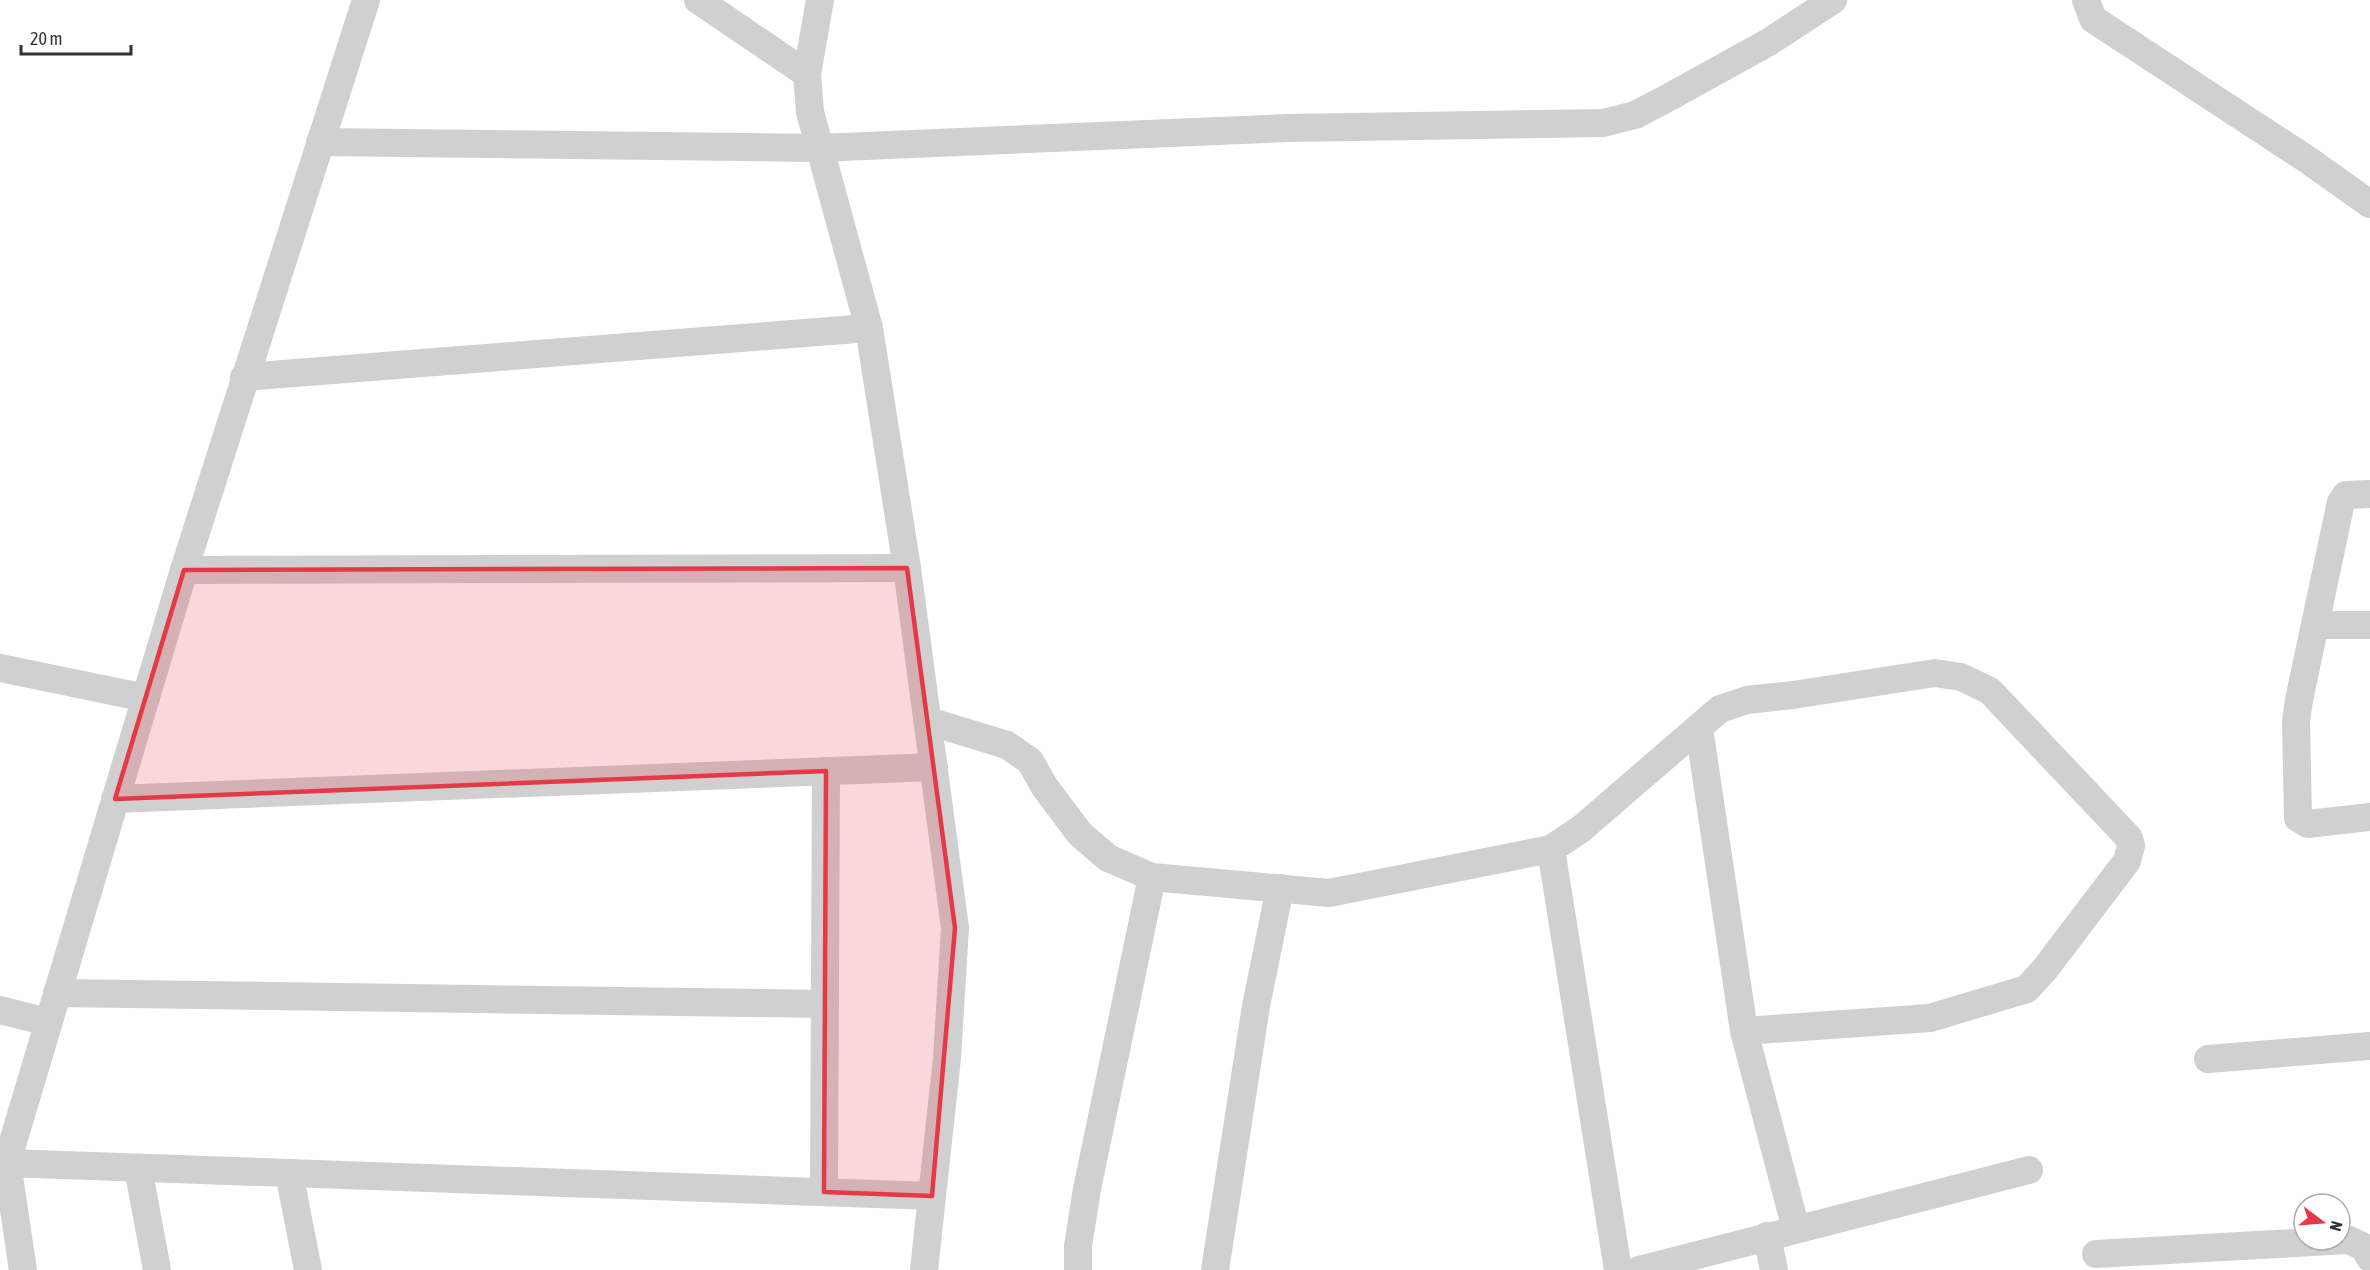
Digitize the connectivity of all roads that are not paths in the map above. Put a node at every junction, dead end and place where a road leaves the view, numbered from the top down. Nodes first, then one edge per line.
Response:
1 (366, 0) edge
2 (698, 0) edge
3 (820, 0) edge
4 (1833, 0) edge
5 (2090, 9) edge
6 (807, 74) junction
7 (320, 142) junction
8 (819, 148) junction
9 (2370, 204) edge
10 (869, 328) junction
11 (244, 377) junction
12 (2370, 494) edge
13 (907, 567) junction
14 (184, 570) junction
15 (2315, 625) junction
16 (2370, 625) edge
17 (0, 668) edge
18 (146, 698) junction
19 (928, 721) junction
20 (1699, 728) junction
21 (934, 766) junction
22 (826, 771) junction
23 (115, 799) junction
24 (2370, 817) edge
25 (1551, 849) junction
26 (1152, 877) junction
27 (1280, 888) junction
28 (57, 993) junction
29 (825, 1004) junction
30 (0, 1010) edge
31 (48, 1022) junction
32 (1744, 1031) junction
33 (2370, 1046) edge
34 (2208, 1059) dead end
35 (138, 1168) junction
36 (2029, 1170) dead end
37 (289, 1173) junction
38 (4, 1174) edge
39 (824, 1192) junction
40 (932, 1196) junction
41 (1796, 1229) junction
42 (1767, 1236) junction
43 (2096, 1254) dead end
44 (2370, 1258) edge
45 (23, 1270) edge
46 (157, 1270) edge
47 (308, 1270) edge
48 (924, 1270) edge
49 (1078, 1270) edge
50 (1215, 1270) edge
51 (1618, 1270) edge
52 (1639, 1270) edge
53 (1774, 1270) edge

1 - 7 street
2 - 6 street
3 - 6 street
4 - 8 street
5 - 9 street
6 - 8 street
7 - 8 street
7 - 11 street
8 - 10 street
10 - 11 street
10 - 13 street
11 - 14 street
12 - 15 street
13 - 14 street
13 - 19 street
14 - 18 street
15 - 16 street
15 - 24 street
17 - 18 street
18 - 23 street
19 - 21 street
19 - 26 street
20 - 25 street
20 - 32 street
20 - 32 street
21 - 22 street
21 - 40 street
22 - 23 street
22 - 29 street
23 - 28 street
25 - 27 street
25 - 51 street
26 - 27 street
26 - 49 street
27 - 50 street
28 - 29 street
28 - 31 street
29 - 39 street
30 - 31 street
31 - 38 street
32 - 41 street
33 - 34 street
35 - 37 street
35 - 38 street
35 - 46 street
36 - 41 street
37 - 39 street
37 - 47 street
38 - 45 street
39 - 40 street
40 - 48 street
41 - 42 street
42 - 52 street
42 - 53 street
43 - 44 street

